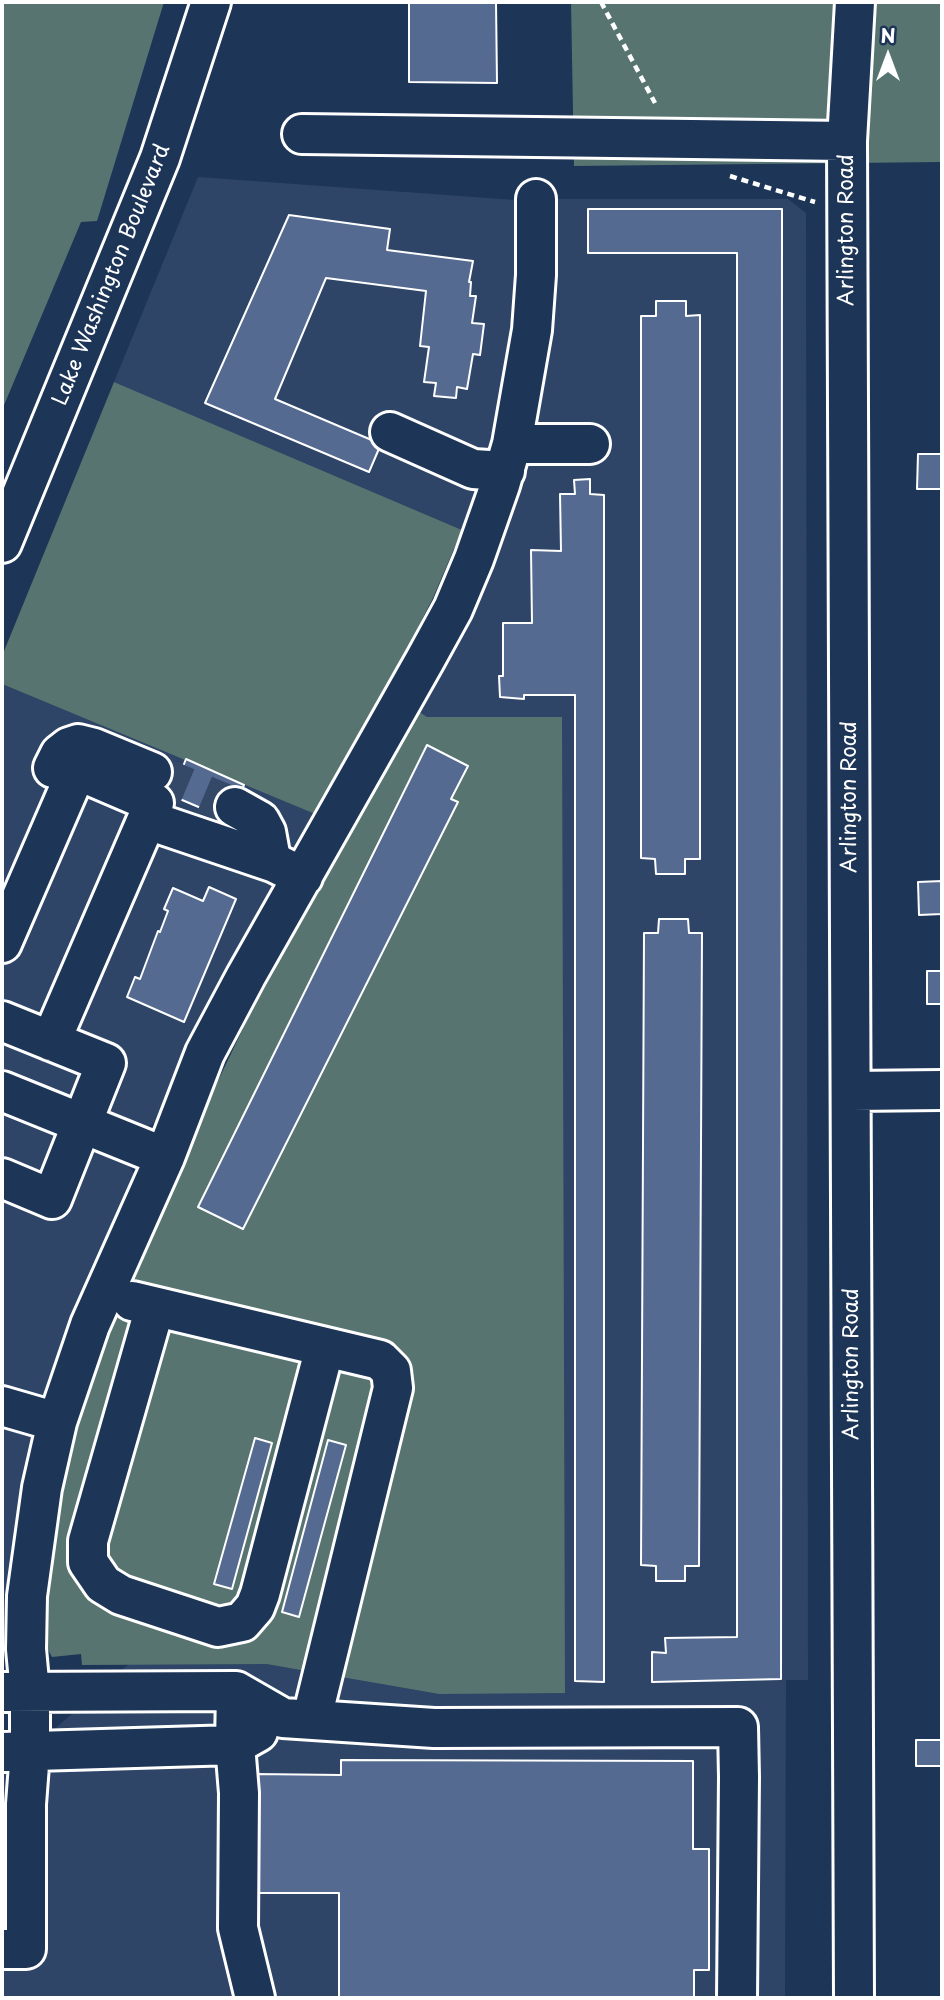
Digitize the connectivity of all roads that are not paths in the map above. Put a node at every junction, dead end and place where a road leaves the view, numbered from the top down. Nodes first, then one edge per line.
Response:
1 (211, 2) edge
2 (855, 2) edge
3 (302, 134) dead end
4 (847, 141) junction
5 (536, 199) dead end
6 (390, 432) dead end
7 (590, 443) dead end
8 (508, 457) junction
9 (2, 543) edge
10 (152, 772) tunnel mouth
11 (235, 807) tunnel mouth
12 (60, 810) junction
13 (148, 820) junction
14 (289, 870) junction
15 (2, 943) edge
16 (2, 1021) edge
17 (51, 1041) junction
18 (942, 1090) edge
19 (2, 1091) edge
20 (852, 1091) junction
21 (80, 1124) junction
22 (165, 1157) junction
23 (2, 1178) edge
24 (103, 1295) junction
25 (155, 1307) junction
26 (325, 1347) junction
27 (2, 1406) edge
28 (57, 1422) junction
29 (15, 1596) edge
30 (236, 1691) junction
31 (16, 1692) edge
32 (297, 1718) junction
33 (236, 1745) junction
34 (16, 1752) edge
35 (2, 1949) edge
36 (256, 1998) edge
37 (737, 1998) edge
38 (854, 1998) edge

1 - 9 street, Lake Washington Boulevard
2 - 4 street
3 - 4 street, Arlington Road
4 - 20 street, Arlington Road
5 - 8 street
6 - 8 street
7 - 8 street
8 - 14 street
10 - 12 street
11 - 14 street
12 - 13 street
12 - 15 street
13 - 14 street
13 - 17 street
14 - 22 street
16 - 17 street
17 - 21 street
18 - 20 street
19 - 21 street
20 - 38 street, Arlington Road
21 - 22 street
21 - 23 street
22 - 24 street
24 - 25 street
24 - 28 street
25 - 26 street
25 - 26 street
26 - 32 street
27 - 28 street
28 - 29 street
29 - 31 street
30 - 31 street
30 - 32 street
30 - 33 street
31 - 34 street
32 - 33 street
32 - 37 street
33 - 34 street
33 - 36 street
34 - 35 street

